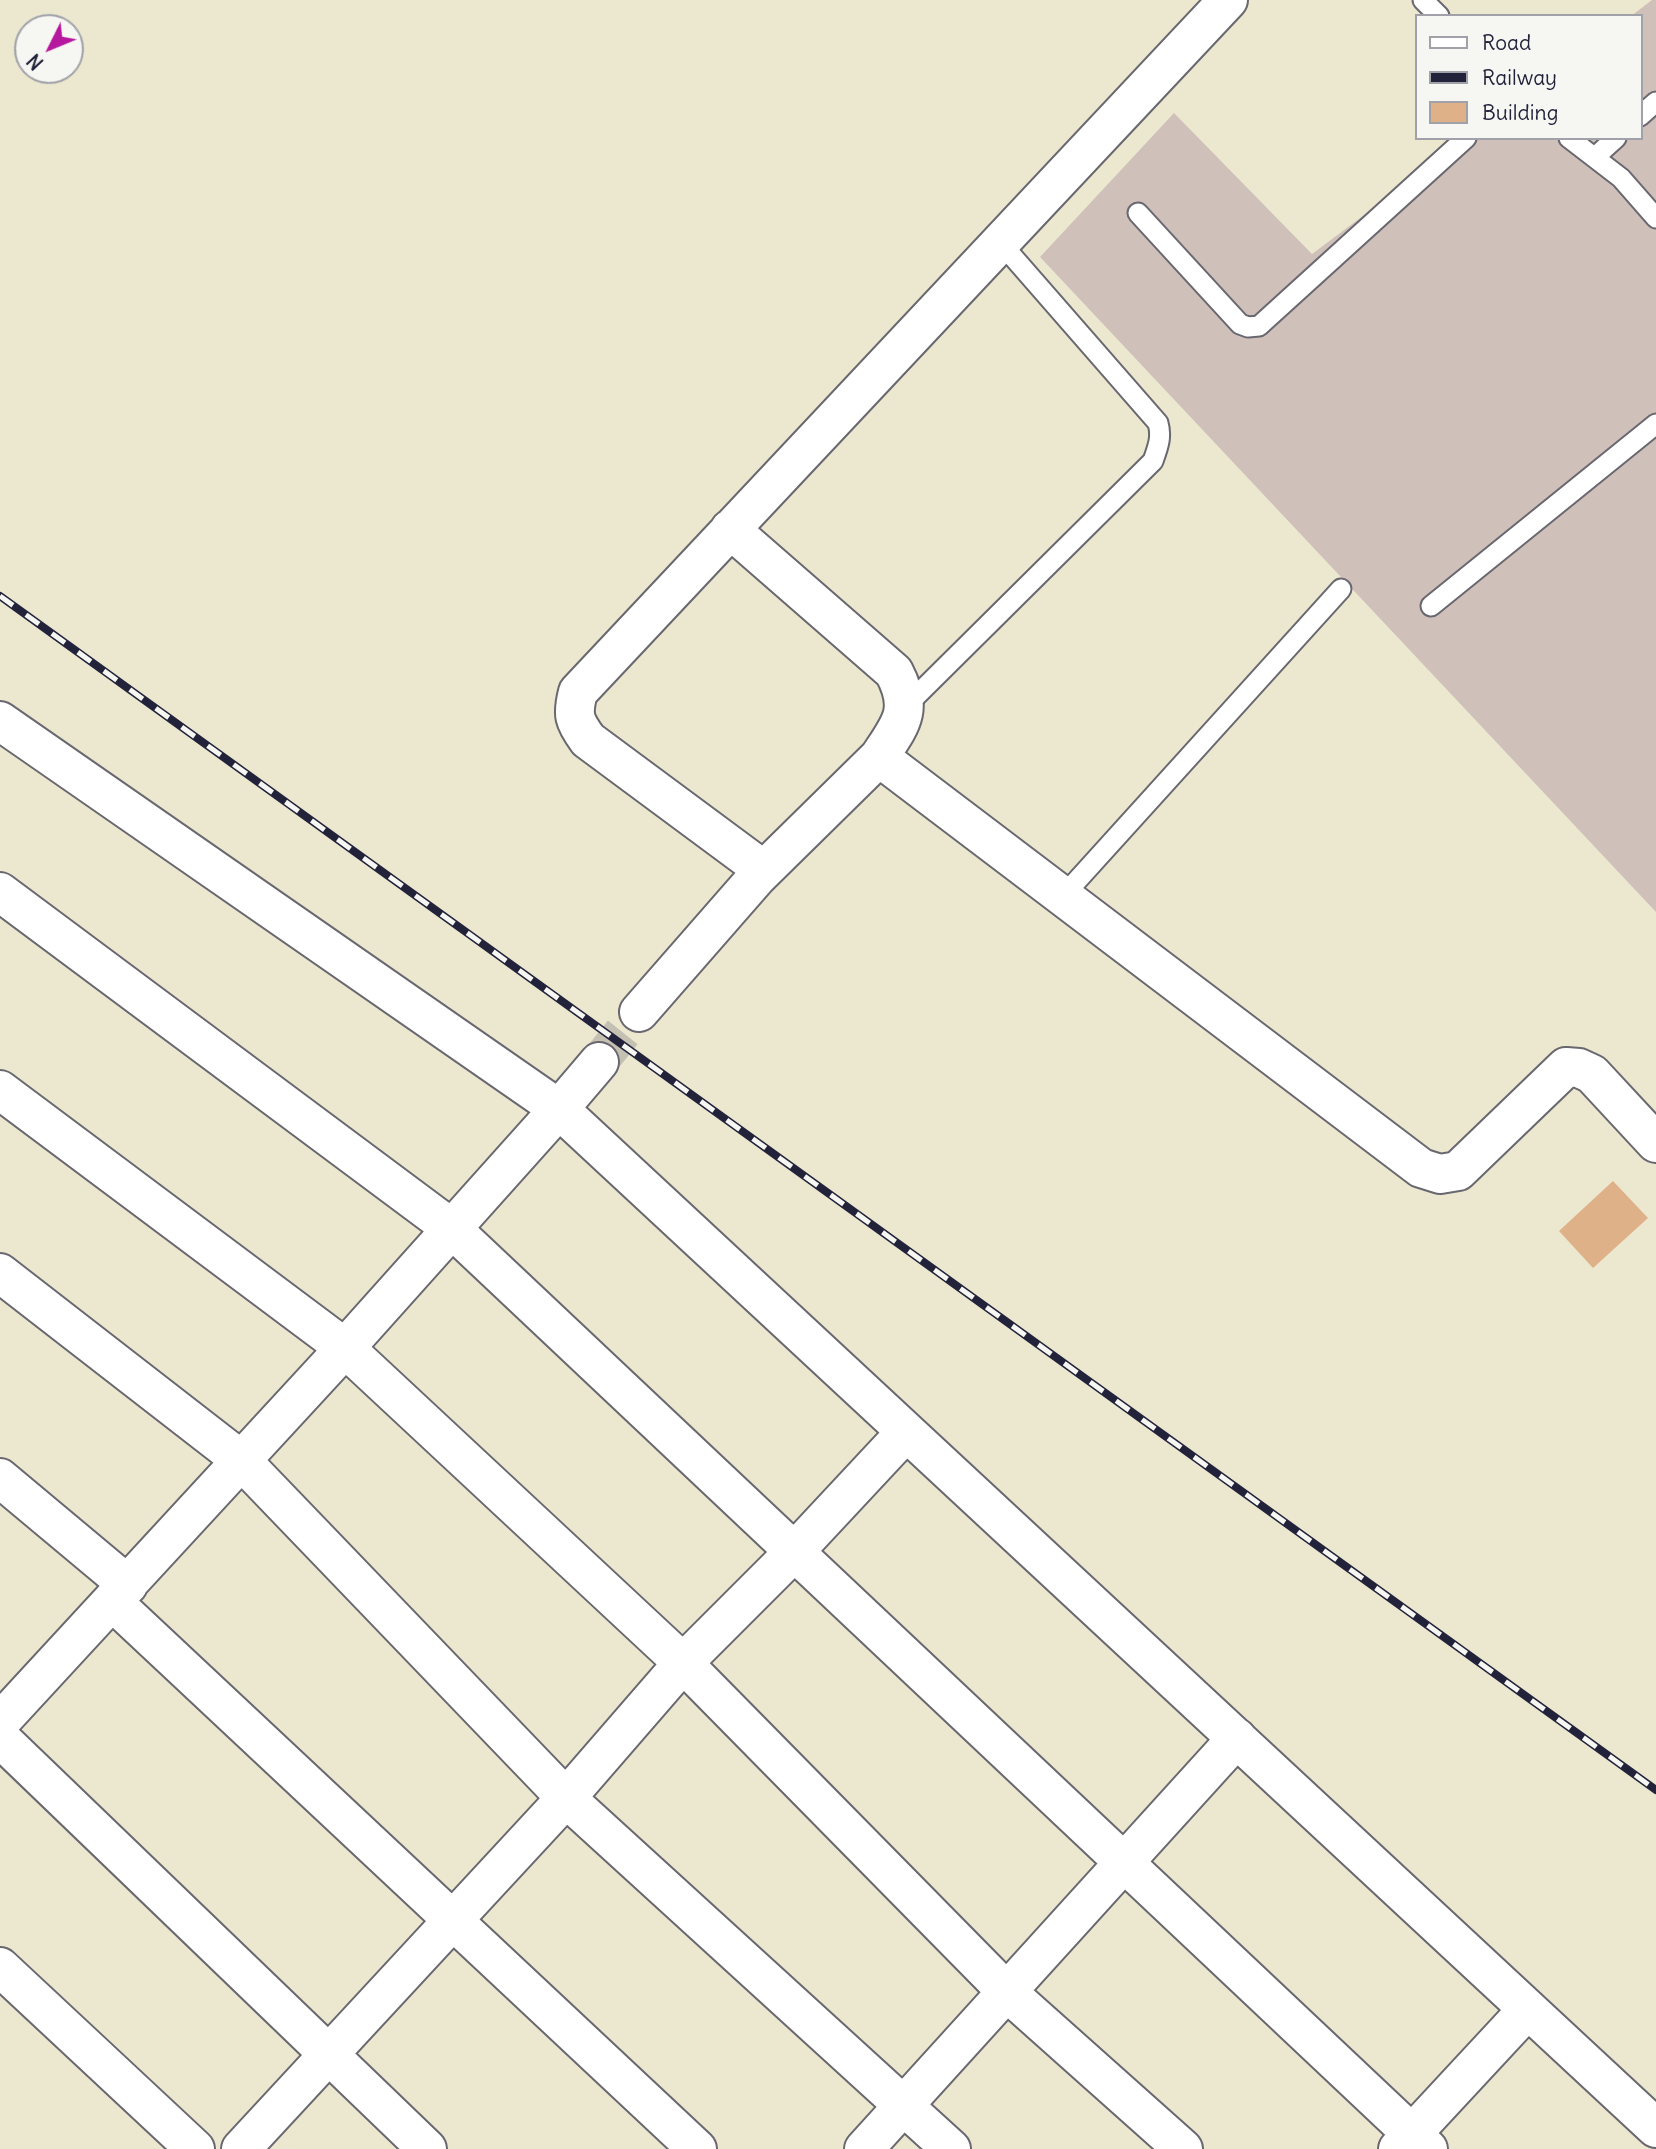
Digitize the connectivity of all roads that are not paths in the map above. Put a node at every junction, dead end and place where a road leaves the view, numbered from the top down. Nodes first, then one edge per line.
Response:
1 (1228, 0) edge
2 (1423, 0) edge
3 (1436, 14) edge
4 (1656, 102) edge
5 (1642, 114) edge
6 (1464, 140) edge
7 (1572, 140) edge
8 (1614, 140) edge
9 (1595, 157) junction
10 (1138, 213) dead end
11 (1656, 218) edge
12 (1000, 242) junction
13 (1656, 425) edge
14 (730, 529) junction
15 (1341, 589) dead end
16 (1431, 606) dead end
17 (905, 707) junction
18 (0, 721) edge
19 (878, 757) junction
20 (757, 877) junction
21 (0, 892) edge
22 (1063, 896) junction
23 (639, 1012) tunnel mouth
24 (599, 1062) tunnel mouth
25 (0, 1090) edge
26 (559, 1109) junction
27 (1656, 1143) edge
28 (451, 1228) junction
29 (0, 1273) edge
30 (345, 1348) junction
31 (906, 1432) junction
32 (241, 1460) junction
33 (0, 1478) edge
34 (794, 1552) junction
35 (120, 1594) junction
36 (683, 1663) junction
37 (0, 1722) edge
38 (0, 1738) edge
39 (1237, 1738) junction
40 (566, 1798) junction
41 (1124, 1863) junction
42 (453, 1920) junction
43 (0, 1967) edge
44 (1007, 1992) junction
45 (1528, 2010) junction
46 (329, 2054) junction
47 (904, 2106) junction
48 (1656, 2128) edge
49 (1413, 2144) edge
50 (194, 2149) edge
51 (241, 2149) edge
52 (427, 2149) edge
53 (697, 2149) edge
54 (864, 2149) edge
55 (951, 2149) edge
56 (1183, 2149) edge

1 - 12 street
2 - 3 lane
4 - 5 lane
6 - 10 lane
7 - 9 lane
8 - 9 lane
9 - 11 lane
12 - 14 street
12 - 17 lane
13 - 16 lane
14 - 17 street
14 - 20 street
15 - 22 lane
17 - 19 street
18 - 26 street
19 - 20 street
19 - 22 street
20 - 23 street
21 - 28 street
22 - 27 street
24 - 26 street
25 - 30 street
26 - 28 street
26 - 31 street
28 - 30 street
28 - 34 street
29 - 32 street
30 - 32 street
30 - 36 street
31 - 34 street
31 - 39 street
32 - 35 street
32 - 40 street
33 - 35 street
34 - 36 street
34 - 41 street
35 - 37 street
35 - 42 street
36 - 40 street
36 - 44 street
38 - 46 street
39 - 41 street
39 - 45 street
40 - 42 street
40 - 47 street
41 - 44 street
41 - 49 street
42 - 46 street
42 - 53 street
43 - 50 street
44 - 47 street
44 - 56 street
45 - 48 street
45 - 49 street
46 - 51 street
46 - 52 street
47 - 54 street
47 - 55 street

